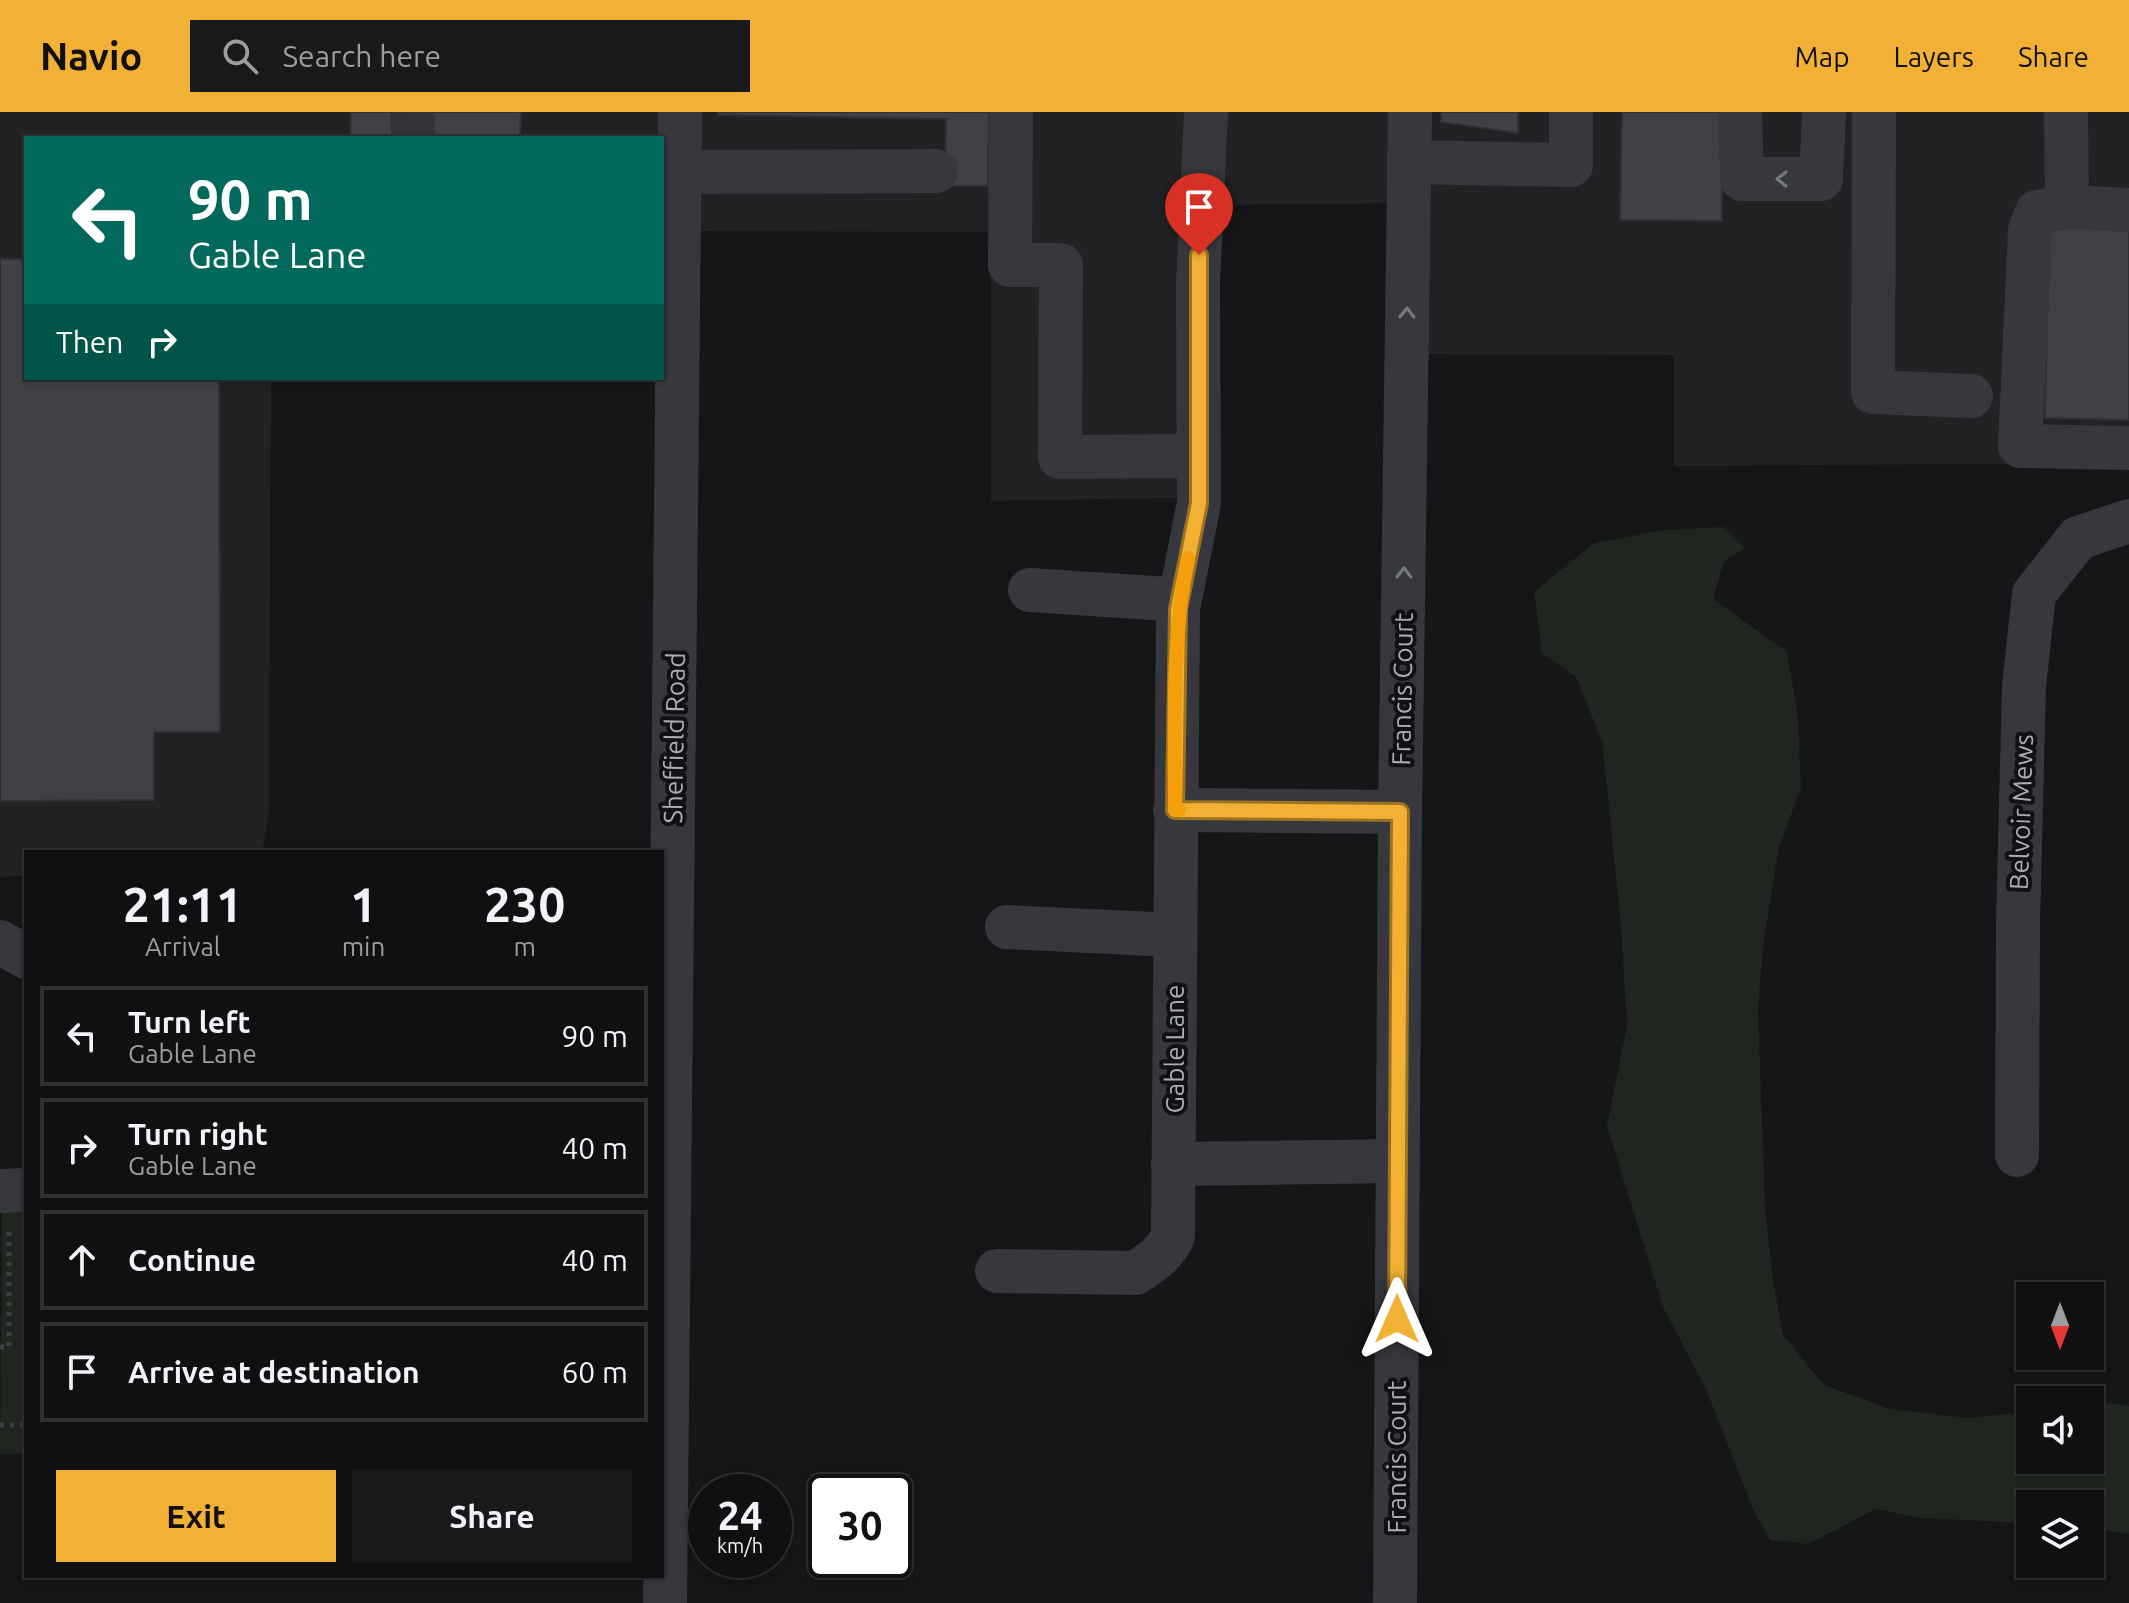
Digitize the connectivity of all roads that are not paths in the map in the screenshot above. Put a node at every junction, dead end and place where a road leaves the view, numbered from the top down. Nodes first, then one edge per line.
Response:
1 (680, 112) edge
2 (1011, 112) edge
3 (1206, 112) edge
4 (1410, 112) edge
5 (1571, 112) edge
6 (1740, 112) edge
7 (1824, 112) edge
8 (1874, 112) edge
9 (2066, 112) edge
10 (1409, 162) junction
11 (936, 171) dead end
12 (680, 172) junction
13 (2067, 207) junction
14 (2129, 210) edge
15 (1971, 396) dead end
16 (2129, 448) edge
17 (1199, 456) junction
18 (2129, 521) edge
19 (1030, 590) dead end
20 (1178, 609) junction
21 (1175, 810) junction
22 (1400, 812) junction
23 (1007, 927) dead end
24 (1174, 935) junction
25 (0, 942) edge
26 (24, 956) edge
27 (2017, 1155) dead end
28 (1398, 1161) junction
29 (1173, 1164) junction
30 (997, 1271) dead end
31 (665, 1603) edge
32 (1395, 1603) edge

1 - 12 street, Sheffield Road
2 - 17 street
3 - 17 street, Gable Lane
4 - 10 street, Francis Court
5 - 10 street
7 -> 6 street
8 - 15 street
9 - 13 street
22 -> 10 street, Francis Court
11 - 12 street
12 - 31 street, Sheffield Road
13 - 14 street
13 - 16 street
17 - 20 street, Gable Lane
18 - 27 street, Belvoir Mews
19 - 20 street
20 - 21 street, Gable Lane
21 - 22 street
21 - 24 street, Gable Lane
22 - 28 street, Francis Court
23 - 24 street
24 - 29 street, Gable Lane
25 - 26 street
28 - 29 street
28 - 32 street, Francis Court
29 - 30 street, Gable Lane

